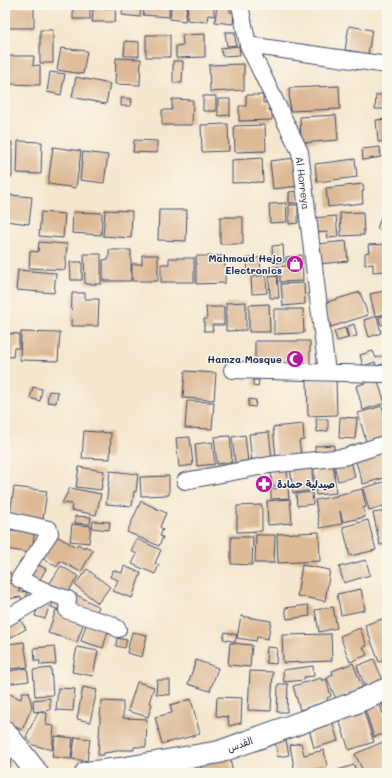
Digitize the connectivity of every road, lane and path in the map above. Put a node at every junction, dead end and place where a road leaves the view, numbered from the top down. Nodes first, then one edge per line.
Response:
1 (240, 5) edge
2 (248, 45) junction
3 (387, 65) edge
4 (232, 370) dead end
5 (327, 372) junction
6 (387, 373) edge
7 (387, 443) edge
8 (185, 482) dead end
9 (5, 519) edge
10 (50, 593) junction
11 (5, 620) edge
12 (118, 628) dead end
13 (387, 689) edge
14 (5, 732) edge
15 (30, 770) edge
16 (86, 773) edge

1 - 2 street, Al Horreya
2 - 3 street
2 - 5 street, Al Horreya
4 - 5 street
5 - 6 street
7 - 8 street
9 - 10 street
10 - 11 street
10 - 12 street
13 - 16 main road, القدس
14 - 15 main road

